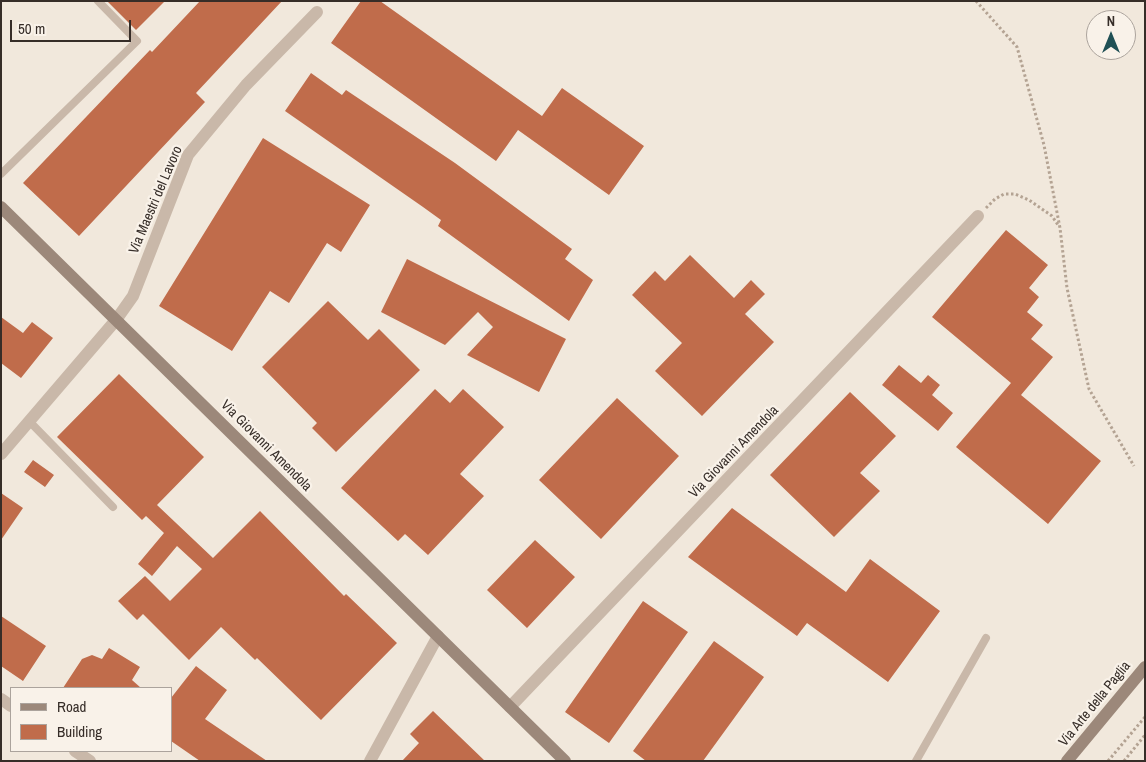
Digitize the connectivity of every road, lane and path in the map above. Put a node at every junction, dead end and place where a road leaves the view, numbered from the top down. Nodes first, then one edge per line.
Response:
1 (98, 1) edge
2 (976, 1) edge
3 (317, 12) dead end
4 (1, 174) edge
5 (1, 207) edge
6 (978, 216) joint
7 (1060, 228) junction
8 (116, 320) junction
9 (29, 421) junction
10 (1, 454) edge
11 (1134, 466) dead end
12 (113, 507) dead end
13 (438, 636) junction
14 (986, 638) dead end
15 (1145, 667) edge
16 (510, 707) junction
17 (1145, 717) edge
18 (1145, 735) edge
19 (76, 752) edge
20 (90, 761) edge
21 (370, 761) edge
22 (564, 761) edge
23 (916, 761) edge
24 (1067, 761) edge
25 (1108, 761) edge
26 (1124, 761) edge

1 - 4 lane
2 - 7 path
3 - 8 street, Via Maestri del Lavoro
5 - 8 street, Via Giovanni Amendola
6 - 7 path
6 - 16 street, Via Giovanni Amendola
7 - 11 path
8 - 9 street, Via Maestri del Lavoro
8 - 13 street, Via Giovanni Amendola
9 - 10 street, Via Maestri del Lavoro
9 - 12 lane
13 - 16 street, Via Giovanni Amendola
13 - 21 street
14 - 23 lane
15 - 24 street, Via Arte della Paglia
16 - 22 street, Via Giovanni Amendola
17 - 25 path
18 - 26 path
19 - 20 street

